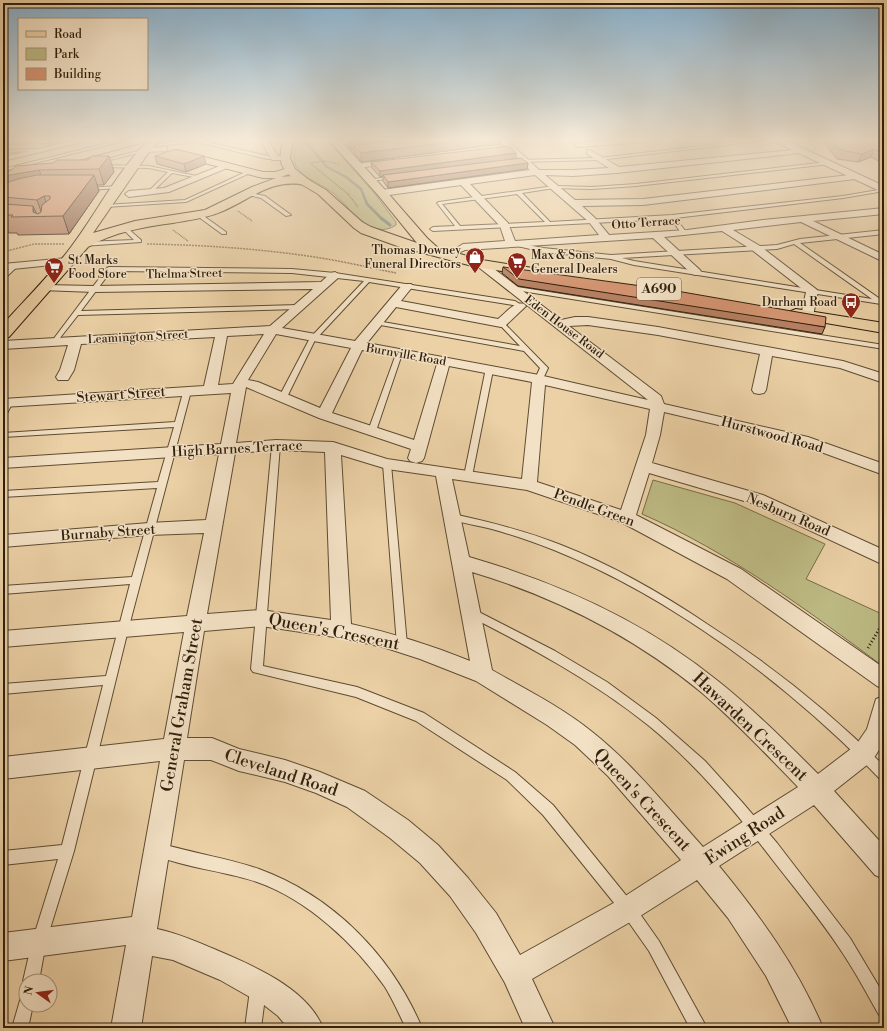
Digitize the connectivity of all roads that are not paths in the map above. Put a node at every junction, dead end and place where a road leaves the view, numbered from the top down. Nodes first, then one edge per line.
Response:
1 (111, 188) edge
2 (118, 188) edge
3 (155, 188) edge
4 (171, 188) edge
5 (216, 188) edge
6 (262, 188) edge
7 (315, 188) edge
8 (377, 188) edge
9 (418, 188) edge
10 (469, 188) edge
11 (546, 188) edge
12 (555, 188) edge
13 (756, 188) edge
14 (78, 189) edge
15 (884, 190) edge
16 (151, 192) junction
17 (518, 192) junction
18 (382, 193) junction
19 (129, 194) dead end
20 (250, 194) junction
21 (478, 198) junction
22 (573, 203) junction
23 (105, 206) junction
24 (884, 211) edge
25 (198, 214) junction
26 (288, 214) dead end
27 (672, 217) junction
28 (802, 219) junction
29 (403, 220) junction
30 (592, 220) junction
31 (549, 223) junction
32 (505, 225) junction
33 (91, 227) junction
34 (125, 228) junction
35 (458, 228) junction
36 (723, 228) junction
37 (433, 229) dead end
38 (366, 230) junction
39 (109, 232) junction
40 (884, 232) edge
41 (224, 233) dead end
42 (684, 233) junction
43 (655, 235) junction
44 (608, 238) junction
45 (838, 238) junction
46 (795, 242) junction
47 (511, 244) junction
48 (756, 248) junction
49 (433, 250) junction
50 (458, 250) dead end
51 (75, 251) junction
52 (675, 253) junction
53 (611, 256) junction
54 (884, 259) edge
55 (481, 264) junction
56 (15, 266) junction
57 (3, 267) edge
58 (696, 272) junction
59 (544, 274) edge
60 (335, 275) junction
61 (3, 278) edge
62 (368, 280) junction
63 (323, 284) junction
64 (407, 286) junction
65 (45, 288) junction
66 (511, 288) junction
67 (94, 289) junction
68 (812, 291) junction
69 (393, 303) junction
70 (520, 306) joint
71 (298, 307) junction
72 (785, 312) edge
73 (76, 313) junction
74 (807, 316) junction
75 (377, 323) junction
76 (501, 323) junction
77 (560, 324) junction
78 (884, 328) edge
79 (273, 330) junction
80 (222, 332) junction
81 (3, 334) edge
82 (313, 338) junction
83 (76, 340) junction
84 (54, 342) junction
85 (3, 345) edge
86 (358, 346) junction
87 (884, 347) edge
88 (528, 350) junction
89 (767, 350) junction
90 (399, 354) junction
91 (444, 362) junction
92 (489, 370) junction
93 (70, 372) dead end
94 (539, 379) junction
95 (884, 379) edge
96 (239, 385) junction
97 (210, 389) junction
98 (187, 390) junction
99 (759, 390) dead end
100 (283, 397) junction
101 (5, 406) edge
102 (658, 406) junction
103 (324, 416) junction
104 (177, 424) junction
105 (372, 430) junction
106 (3, 435) edge
107 (276, 445) junction
108 (228, 447) junction
109 (334, 447) junction
110 (419, 447) junction
111 (170, 452) junction
112 (3, 463) edge
113 (387, 464) junction
114 (643, 466) junction
115 (413, 468) junction
116 (884, 470) edge
117 (443, 472) junction
118 (468, 476) junction
119 (162, 485) junction
120 (529, 485) junction
121 (3, 494) edge
122 (453, 517) junction
123 (627, 518) junction
124 (213, 526) junction
125 (149, 529) junction
126 (3, 541) edge
127 (884, 558) edge
128 (462, 562) junction
129 (136, 580) junction
130 (3, 590) edge
131 (471, 612) junction
132 (261, 618) junction
133 (196, 622) junction
134 (123, 630) junction
135 (341, 630) junction
136 (3, 639) edge
137 (402, 645) junction
138 (483, 675) junction
139 (110, 680) junction
140 (884, 680) edge
141 (3, 689) edge
142 (884, 706) edge
143 (174, 749) junction
144 (864, 753) junction
145 (90, 760) junction
146 (3, 768) edge
147 (884, 775) edge
148 (817, 789) junction
149 (756, 828) junction
150 (157, 850) junction
151 (67, 851) junction
152 (3, 858) edge
153 (701, 864) junction
154 (884, 866) edge
155 (628, 909) junction
156 (142, 935) junction
157 (39, 942) junction
158 (3, 947) edge
159 (33, 973) edge
160 (515, 973) junction
161 (258, 986) junction
162 (884, 1010) edge
163 (23, 1013) edge
164 (20, 1028) edge
165 (126, 1028) edge
166 (253, 1028) edge
167 (308, 1028) edge
168 (414, 1028) edge
169 (540, 1028) edge
170 (699, 1028) edge
171 (808, 1028) edge

1 - 14 lane
2 - 23 main road
3 - 16 lane
4 - 16 street
5 - 23 lane
6 - 20 main road
7 - 38 main road
8 - 18 main road
9 - 18 street
10 - 21 street
11 - 17 lane
12 - 22 street
13 - 22 street
15 - 27 lane
16 - 19 street
17 - 21 lane
17 - 31 lane
18 - 29 main road
20 - 25 main road
20 - 26 lane
21 - 32 street
21 - 35 lane
22 - 30 street
23 - 33 main road
24 - 28 street, Otto Terrace
25 - 34 main road
25 - 41 lane
27 - 30 lane
27 - 42 lane
28 - 36 street, Otto Terrace
28 - 45 street
29 - 38 main road
29 - 49 main road
30 - 31 lane
30 - 44 street
31 - 32 lane
32 - 35 lane
32 - 47 street
33 - 39 main road
33 - 51 main road
34 - 39 main road
34 - 51 lane
35 - 37 lane
36 - 42 street, Otto Terrace
36 - 48 street
38 - 49 main road
39 - 51 main road
40 - 45 lane
42 - 43 street, Otto Terrace
43 - 44 street, Otto Terrace
43 - 52 street
44 - 47 street, Otto Terrace
45 - 46 lane
45 - 54 street
46 - 48 lane
46 - 68 lane
47 - 50 street, Otto Terrace
47 - 53 lane
48 - 52 lane
48 - 68 street
49 - 55 main road
51 - 56 street
51 - 65 main road
52 - 53 lane
52 - 58 street
53 - 58 lane
55 - 59 main road
55 - 66 street, Eden House Road
56 - 57 street
56 - 61 lane
58 - 68 lane
60 - 62 lane
60 - 63 street
60 - 67 lane
62 - 64 lane
62 - 82 lane
63 - 67 street, Thelma Street
63 - 71 street
64 - 69 street
64 - 70 lane
65 - 67 street, Thelma Street
65 - 81 main road
66 - 77 street, Eden House Road
66 - 87 lane
67 - 73 lane
68 - 74 street
69 - 75 street
69 - 76 street
70 - 76 street
71 - 73 lane
71 - 79 street
72 - 74 main road
73 - 84 lane
74 - 78 main road
75 - 86 street
75 - 88 lane
76 - 88 lane
77 - 89 street
77 - 102 street, Eden House Road
79 - 80 street, Leamington Street
79 - 82 street, Burnville Road
79 - 96 street
80 - 83 street, Leamington Street
80 - 97 street
82 - 86 street, Burnville Road
82 - 100 lane
83 - 84 street, Leamington Street
83 - 93 street
84 - 85 street, Leamington Street
86 - 90 street, Burnville Road
86 - 103 street
88 - 94 lane
89 - 95 street
89 - 99 street
90 - 91 street, Burnville Road
90 - 105 lane
91 - 92 street, Burnville Road
91 - 110 street
92 - 94 street, Burnville Road
92 - 118 lane
94 - 102 street, Hurstwood Road
94 - 120 street
96 - 97 street, Stewart Street
96 - 100 street, Stewart Street
96 - 108 street, General Graham Street
97 - 98 street, Stewart Street
98 - 101 street, Stewart Street
98 - 104 lane
100 - 103 street, Stewart Street
102 - 114 street
102 - 116 street, Hurstwood Road
103 - 105 street, Stewart Street
104 - 106 lane
104 - 111 lane
105 - 110 street, Stewart Street
107 - 108 street, High Barnes Terrace
107 - 109 street, High Barnes Terrace
107 - 132 lane
108 - 111 street, High Barnes Terrace
108 - 124 street, General Graham Street
109 - 113 street, High Barnes Terrace
109 - 135 street
110 - 115 street
111 - 112 street, High Barnes Terrace
111 - 119 lane
113 - 115 street, High Barnes Terrace
113 - 137 lane
114 - 123 street
114 - 127 street, Nesburn Road
115 - 117 street, High Barnes Terrace
117 - 118 street, High Barnes Terrace
117 - 122 street
118 - 120 street, Pendle Green
119 - 121 lane
119 - 125 lane
120 - 123 street, Pendle Green
122 - 128 street
122 - 144 lane
123 - 140 street, Pendle Green
124 - 125 street, Burnaby Street
124 - 133 street, General Graham Street
125 - 126 street, Burnaby Street
125 - 129 lane
128 - 131 street
128 - 148 street, Hawarden Crescent
129 - 130 lane
129 - 134 lane
131 - 138 street
131 - 149 lane
132 - 133 street, Queen's Crescent
132 - 135 street, Queen's Crescent
132 - 155 lane
133 - 134 street, Queen's Crescent
133 - 143 street, General Graham Street
134 - 136 street, Queen's Crescent
134 - 139 lane
135 - 137 street, Queen's Crescent
137 - 138 street, Queen's Crescent
138 - 153 street, Queen's Crescent
139 - 141 lane
139 - 145 lane
142 - 144 street, Ewing Road
143 - 145 street, Cleveland Road
143 - 150 street, General Graham Street
143 - 160 street, Cleveland Road
144 - 147 lane
144 - 148 street, Ewing Road
145 - 146 street, Cleveland Road
145 - 151 lane
148 - 149 street, Ewing Road
148 - 154 street, Hawarden Crescent
149 - 153 street, Ewing Road
149 - 162 lane
150 - 156 street, General Graham Street
150 - 168 lane
151 - 152 lane
151 - 157 lane
153 - 155 street, Ewing Road
153 - 171 street, Queen's Crescent
155 - 160 street, Ewing Road
155 - 170 lane
156 - 157 street
156 - 161 street
156 - 165 street, General Graham Street
157 - 158 street
157 - 159 lane
160 - 169 street, Cleveland Road
161 - 166 lane
161 - 167 street
163 - 164 lane

